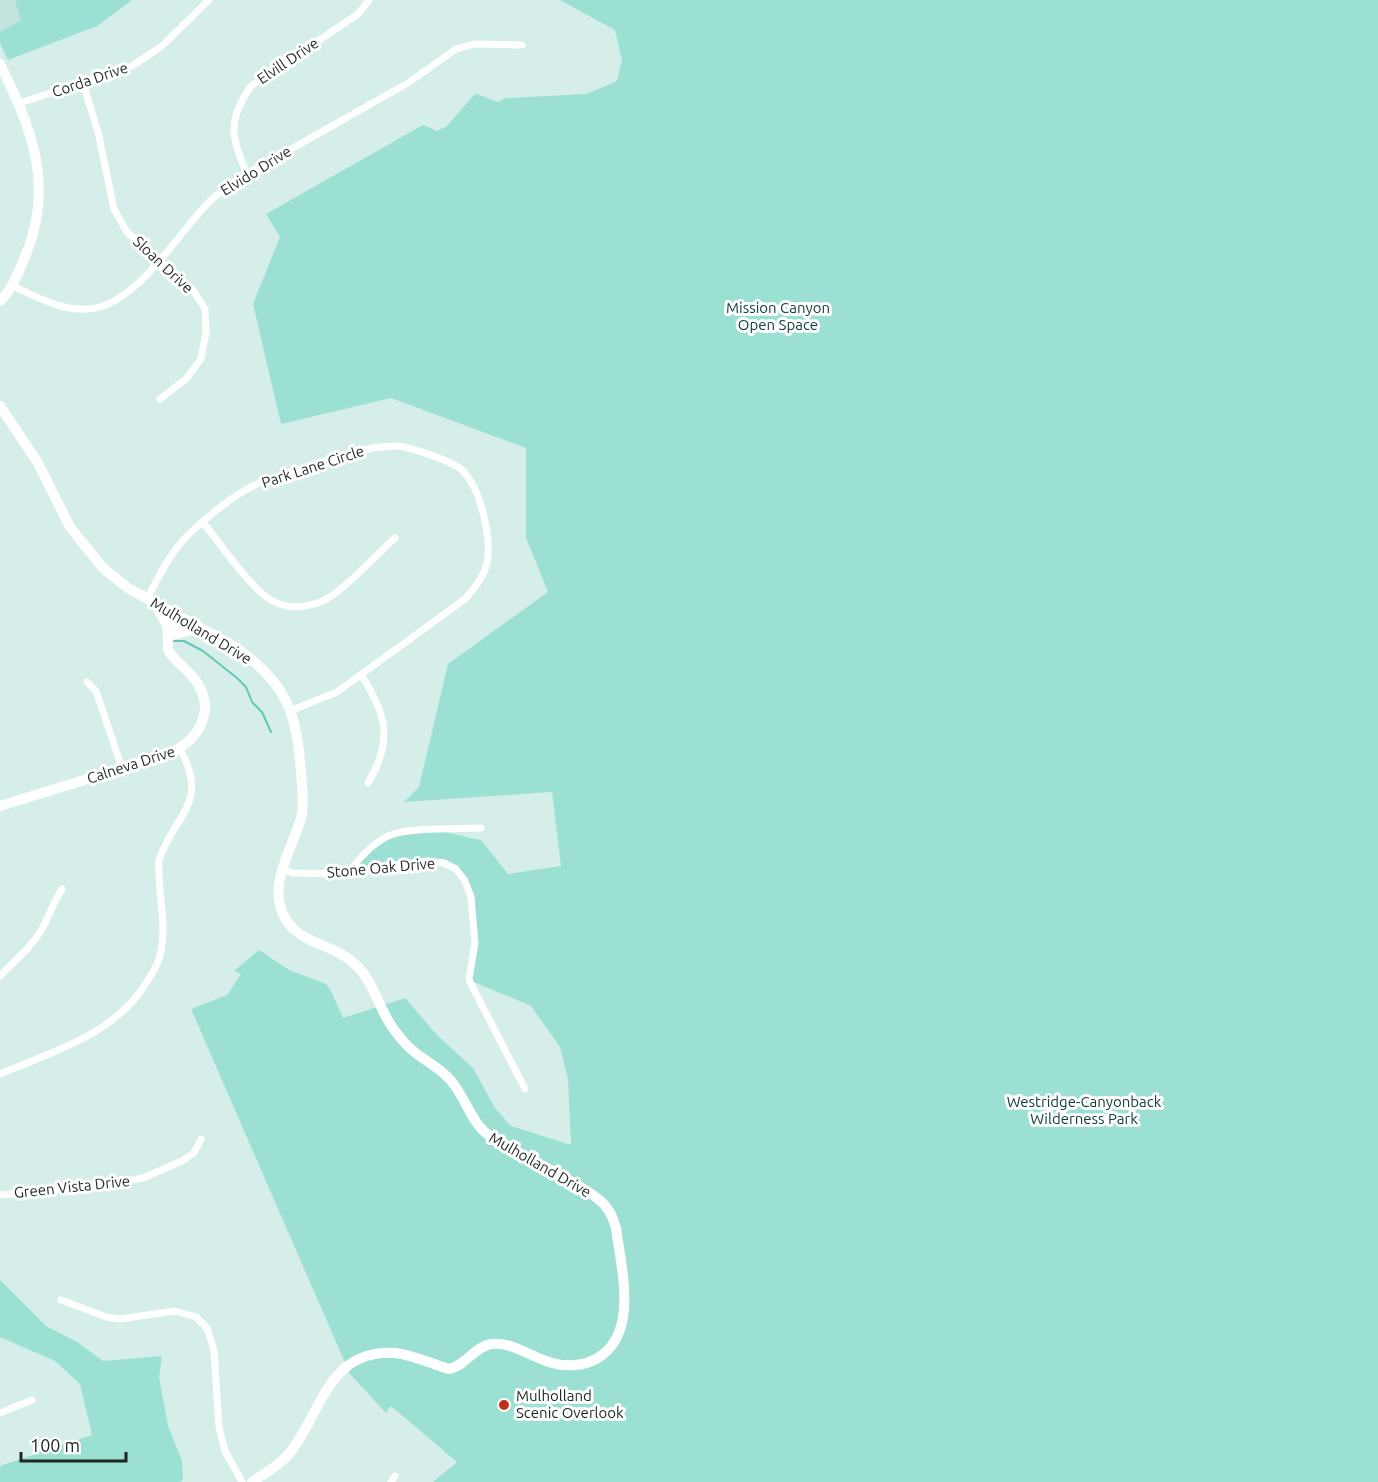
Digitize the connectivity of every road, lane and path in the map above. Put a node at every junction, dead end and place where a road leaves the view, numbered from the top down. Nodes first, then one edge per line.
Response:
1 (209, 0) edge
2 (369, 0) edge
3 (522, 45) dead end
4 (0, 64) edge
5 (83, 83) junction
6 (20, 104) junction
7 (247, 174) junction
8 (158, 261) junction
9 (12, 286) junction
10 (0, 301) edge
11 (160, 399) dead end
12 (0, 406) edge
13 (203, 522) junction
14 (395, 538) dead end
15 (151, 601) junction
16 (179, 617) junction
17 (200, 628) junction
18 (168, 636) junction
19 (362, 675) junction
20 (87, 682) dead end
21 (291, 711) junction
22 (180, 749) junction
23 (122, 768) junction
24 (368, 783) dead end
25 (0, 806) edge
26 (481, 828) dead end
27 (282, 869) junction
28 (348, 874) junction
29 (62, 889) dead end
30 (0, 976) edge
31 (0, 1074) edge
32 (525, 1089) dead end
33 (201, 1139) dead end
34 (0, 1195) edge
35 (61, 1300) dead end
36 (32, 1400) dead end
37 (0, 1413) edge
38 (242, 1482) edge
39 (252, 1482) edge

1 - 5 street, Corda Drive
2 - 7 street, Elvill Drive
3 - 7 street, Elvido Drive
4 - 6 main road
5 - 6 street, Corda Drive
5 - 8 street, Sloan Drive
6 - 9 main road
7 - 8 street, Elvido Drive
8 - 9 street, Elvido Drive
8 - 11 street, Sloan Drive
9 - 10 main road
12 - 15 main road, Mulholland Drive
13 - 14 street
13 - 15 street, Park Lane Circle
13 - 19 street, Park Lane Circle
15 - 16 main road, Mulholland Drive
15 - 18 main road, Calneva Drive
16 - 17 main road, Mulholland Drive
16 - 18 main road
17 - 18 main road
17 - 21 main road, Mulholland Drive
18 - 22 main road, Calneva Drive
19 - 21 street, Park Lane Circle
19 - 24 street
20 - 23 street
21 - 27 main road, Mulholland Drive
22 - 23 main road, Calneva Drive
22 - 31 street
23 - 25 main road, Calneva Drive
26 - 28 street
27 - 28 street, Stone Oak Drive
27 - 39 main road, Mulholland Drive
28 - 32 street, Stone Oak Drive
29 - 30 street
33 - 34 street, Green Vista Drive
35 - 38 street
36 - 37 street

